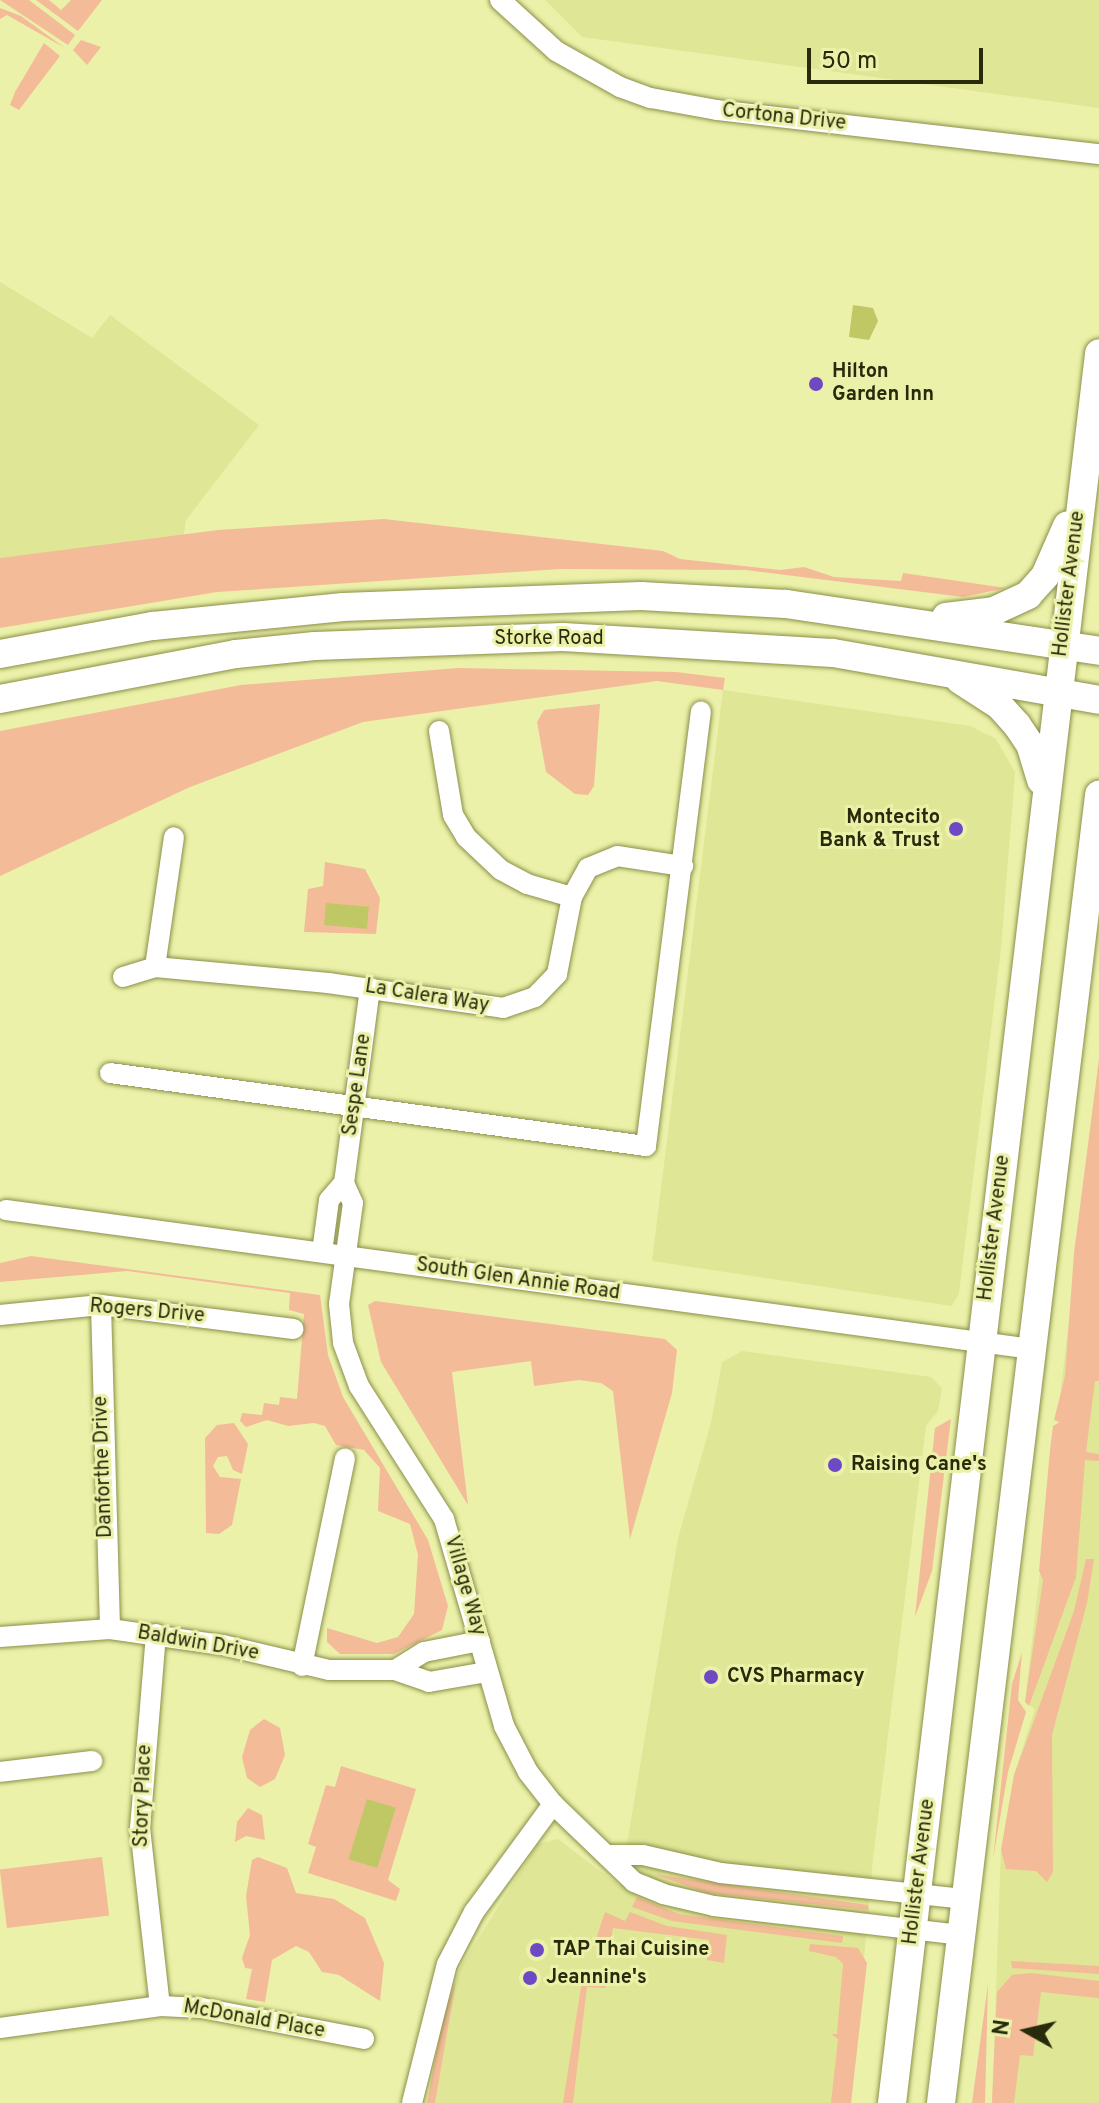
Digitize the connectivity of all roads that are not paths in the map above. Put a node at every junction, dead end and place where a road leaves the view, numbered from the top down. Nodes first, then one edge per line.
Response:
1 (500, 0) edge
2 (1099, 154) edge
3 (1099, 353) edge
4 (1084, 472) junction
5 (906, 623) junction
6 (1062, 645) junction
7 (1099, 651) edge
8 (0, 654) edge
9 (921, 668) junction
10 (1056, 691) junction
11 (0, 699) edge
12 (1099, 700) edge
13 (701, 711) dead end
14 (439, 731) dead end
15 (1099, 795) edge
16 (1042, 809) junction
17 (174, 837) dead end
18 (1099, 837) edge
19 (683, 866) junction
20 (1087, 888) junction
21 (572, 897) junction
22 (155, 967) junction
23 (123, 977) dead end
24 (370, 988) junction
25 (110, 1073) dead end
26 (354, 1109) junction
27 (344, 1183) junction
28 (6, 1210) dead end
29 (322, 1252) junction
30 (346, 1255) junction
31 (101, 1305) junction
32 (0, 1315) edge
33 (294, 1329) dead end
34 (981, 1342) junction
35 (1031, 1349) junction
36 (345, 1458) dead end
37 (110, 1629) junction
38 (156, 1634) junction
39 (0, 1637) edge
40 (480, 1641) junction
41 (302, 1666) junction
42 (395, 1670) junction
43 (487, 1672) junction
44 (92, 1761) dead end
45 (0, 1772) edge
46 (553, 1804) junction
47 (609, 1855) junction
48 (917, 1894) junction
49 (966, 1899) junction
50 (913, 1930) junction
51 (962, 1935) junction
52 (160, 2006) junction
53 (0, 2028) edge
54 (364, 2039) dead end
55 (412, 2103) edge
56 (892, 2103) edge
57 (941, 2103) edge

1 - 2 street, Cortona Drive
3 - 4 main road, Hollister Avenue
4 - 5 main road
4 - 6 main road, Hollister Avenue
5 - 6 main road, Storke Road
5 - 8 main road, Storke Road
6 - 7 main road, Storke Road
6 - 10 main road, Hollister Avenue
9 - 10 main road, Storke Road
9 - 11 main road, Storke Road
9 - 16 main road
10 - 12 main road, Storke Road
10 - 16 main road, Hollister Avenue
13 - 19 street
14 - 21 street
15 - 20 main road
16 - 34 main road, Hollister Avenue
17 - 22 street
18 - 20 main road
19 - 21 street, La Calera Way
19 - 26 street
20 - 35 main road
21 - 24 street, La Calera Way
22 - 23 street, La Calera Way
22 - 24 street, La Calera Way
24 - 26 street, Sespe Lane
25 - 26 street
26 - 27 street, Sespe Lane
27 - 29 street, Sespe Lane
27 - 30 street, Sespe Lane
28 - 29 street, South Glen Annie Road
29 - 30 street, South Glen Annie Road
30 - 34 street, South Glen Annie Road
30 - 40 street, Village Way
31 - 32 street, Rogers Drive
31 - 33 street, Rogers Drive
31 - 37 street, Danforthe Drive
34 - 35 street, South Glen Annie Road
34 - 48 main road, Hollister Avenue
35 - 49 main road
36 - 41 street
37 - 38 street, Baldwin Drive
37 - 39 street, Baldwin Drive
38 - 41 street, Baldwin Drive
38 - 52 street, Story Place
40 - 42 street
40 - 43 street, Village Way
41 - 42 street, Baldwin Drive
42 - 43 street, Baldwin Drive
43 - 46 street, Village Way
44 - 45 street
46 - 47 street, Village Way
46 - 55 street
47 - 48 street
47 - 50 street, Village Way
48 - 49 street
48 - 50 main road, Hollister Avenue
49 - 51 main road
50 - 51 street, Village Way
50 - 56 main road, Hollister Avenue
51 - 57 main road
52 - 53 street, McDonald Place
52 - 54 street, McDonald Place

